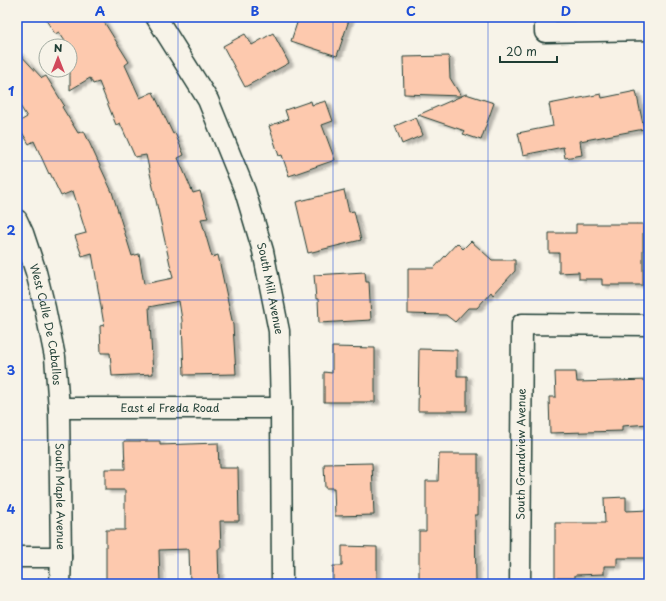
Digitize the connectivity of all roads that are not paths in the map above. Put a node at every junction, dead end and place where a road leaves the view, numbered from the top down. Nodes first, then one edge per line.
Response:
1 (545, 17) edge
2 (163, 19) edge
3 (649, 30) edge
4 (17, 220) edge
5 (649, 325) edge
6 (58, 408) junction
7 (281, 408) junction
8 (17, 557) edge
9 (61, 557) junction
10 (60, 584) edge
11 (282, 584) edge
12 (520, 584) edge

1 - 3 street
2 - 7 street, South Mill Avenue
4 - 6 street, West Calle De Caballos
5 - 12 street, South Grandview Avenue
6 - 7 street, East el Freda Road
6 - 9 street, South Maple Avenue
7 - 11 street, South Mill Avenue
8 - 9 street
9 - 10 street, South Maple Avenue

